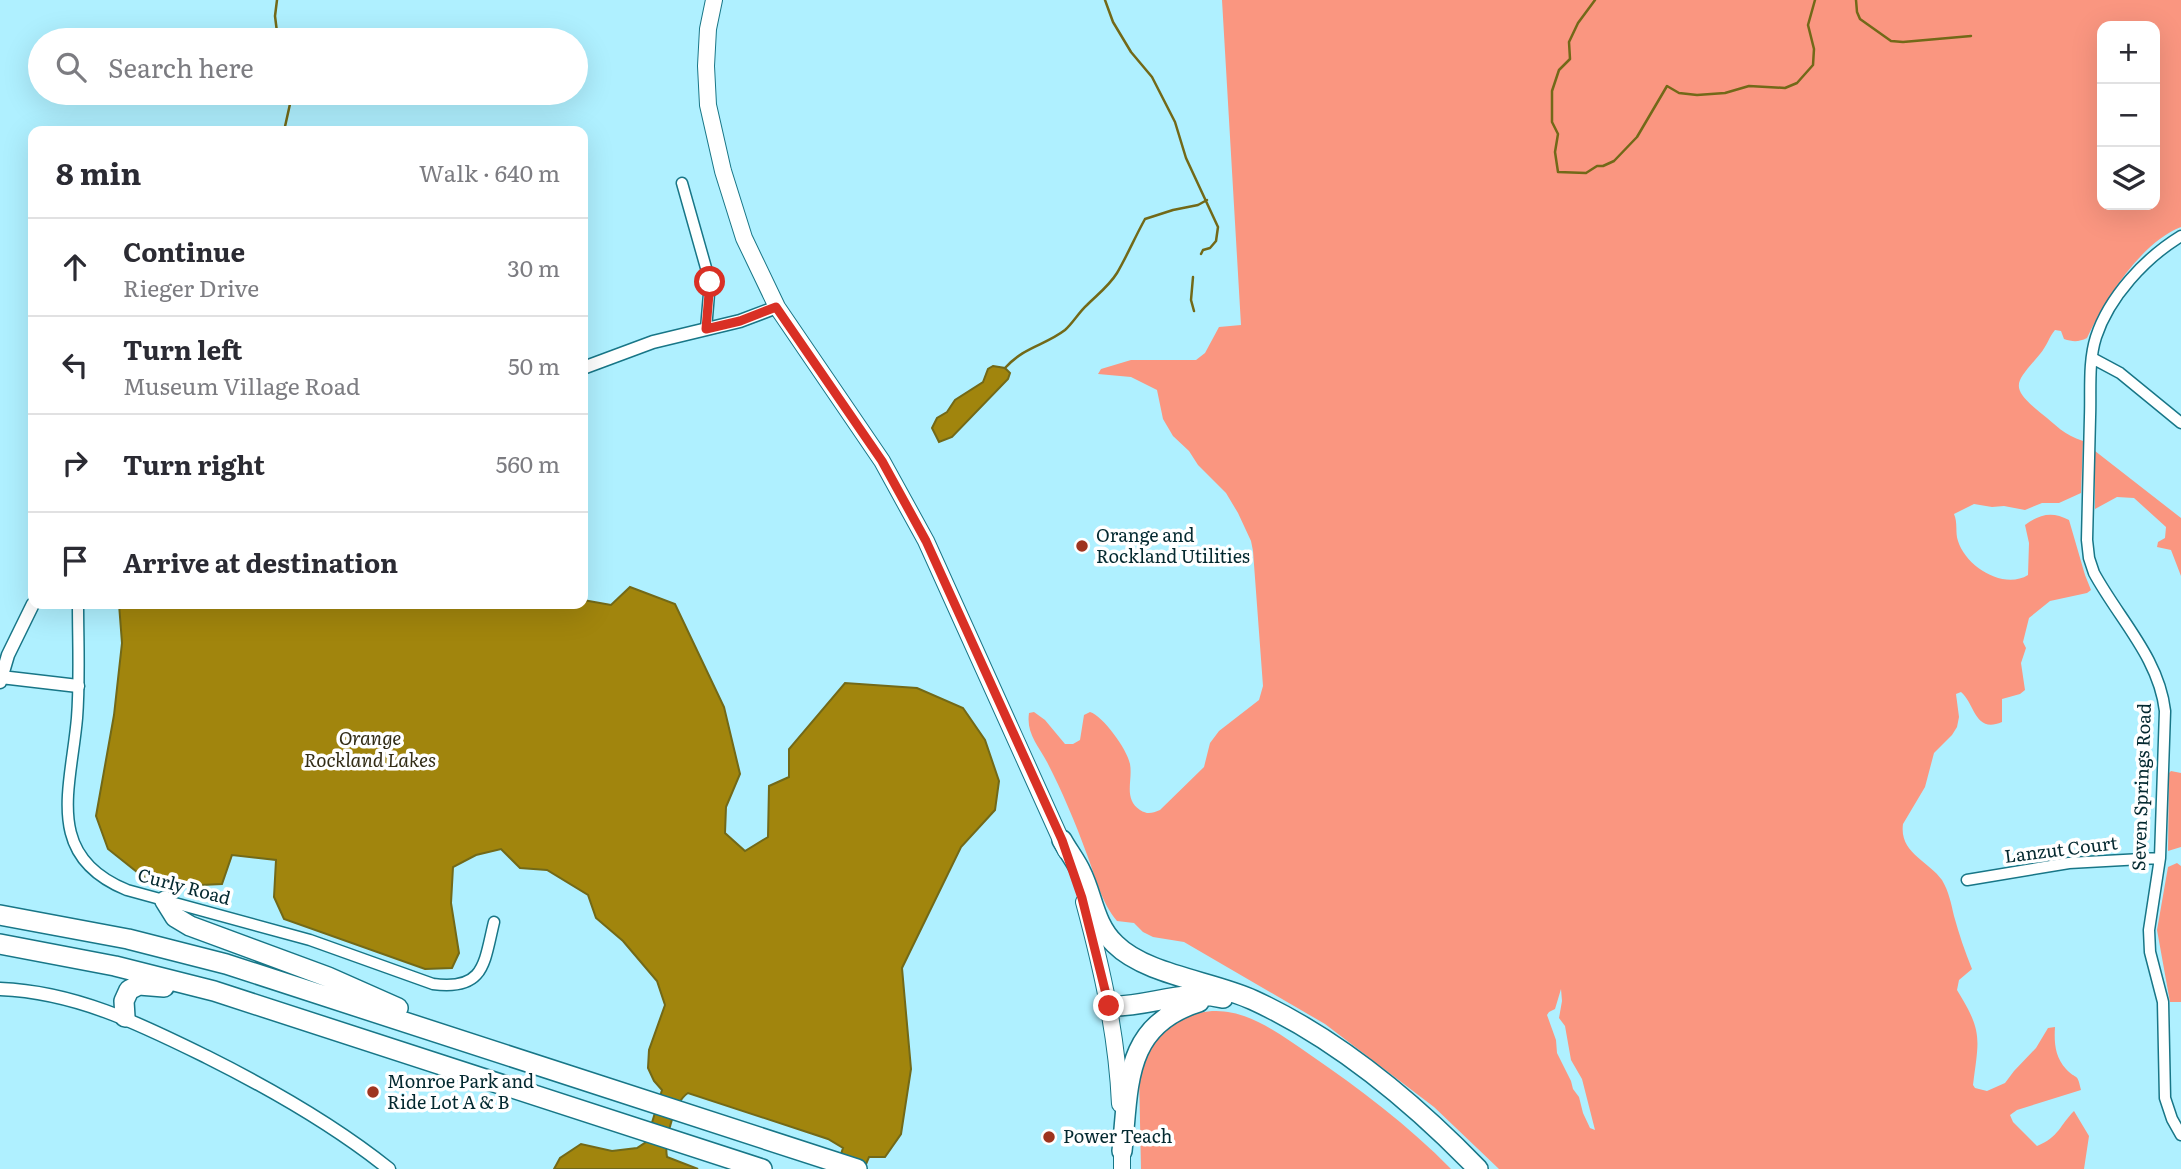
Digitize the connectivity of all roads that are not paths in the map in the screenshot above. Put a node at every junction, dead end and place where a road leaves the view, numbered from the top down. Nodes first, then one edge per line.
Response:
1 (714, 0) edge
2 (682, 183) dead end
3 (2181, 236) edge
4 (776, 307) junction
5 (706, 329) junction
6 (2092, 358) junction
7 (588, 366) edge
8 (2181, 423) edge
9 (30, 609) edge
10 (78, 609) edge
11 (1, 679) edge
12 (78, 686) junction
13 (1062, 840) junction
14 (2160, 858) junction
15 (1967, 880) dead end
16 (165, 901) junction
17 (0, 915) edge
18 (494, 922) dead end
19 (0, 944) edge
20 (0, 989) edge
21 (1227, 994) junction
22 (1109, 1006) junction
23 (125, 1017) junction
24 (321, 1025) junction
25 (498, 1052) junction
26 (2181, 1135) edge
27 (1122, 1160) edge
28 (388, 1169) edge
29 (762, 1169) edge
30 (857, 1169) edge
31 (1468, 1169) edge
32 (1478, 1169) edge

1 - 4 main road
2 - 5 street
3 - 6 street, Seven Springs Road
4 - 5 street
4 - 13 main road
5 - 7 street
6 - 8 street
6 - 14 street, Seven Springs Road
9 - 11 street
10 - 12 street, Curly Road
11 - 12 street
12 - 16 street, Curly Road
13 - 21 highway
13 - 22 main road
14 - 15 street, Lanzut Court
14 - 26 street, Seven Springs Road
16 - 18 street, Curly Road
16 - 25 highway
17 - 25 highway
19 - 24 highway
20 - 23 street
21 - 22 highway
21 - 27 highway
21 - 31 highway
21 - 32 highway
22 - 27 main road
23 - 24 highway
23 - 28 street
24 - 29 highway
25 - 30 highway

